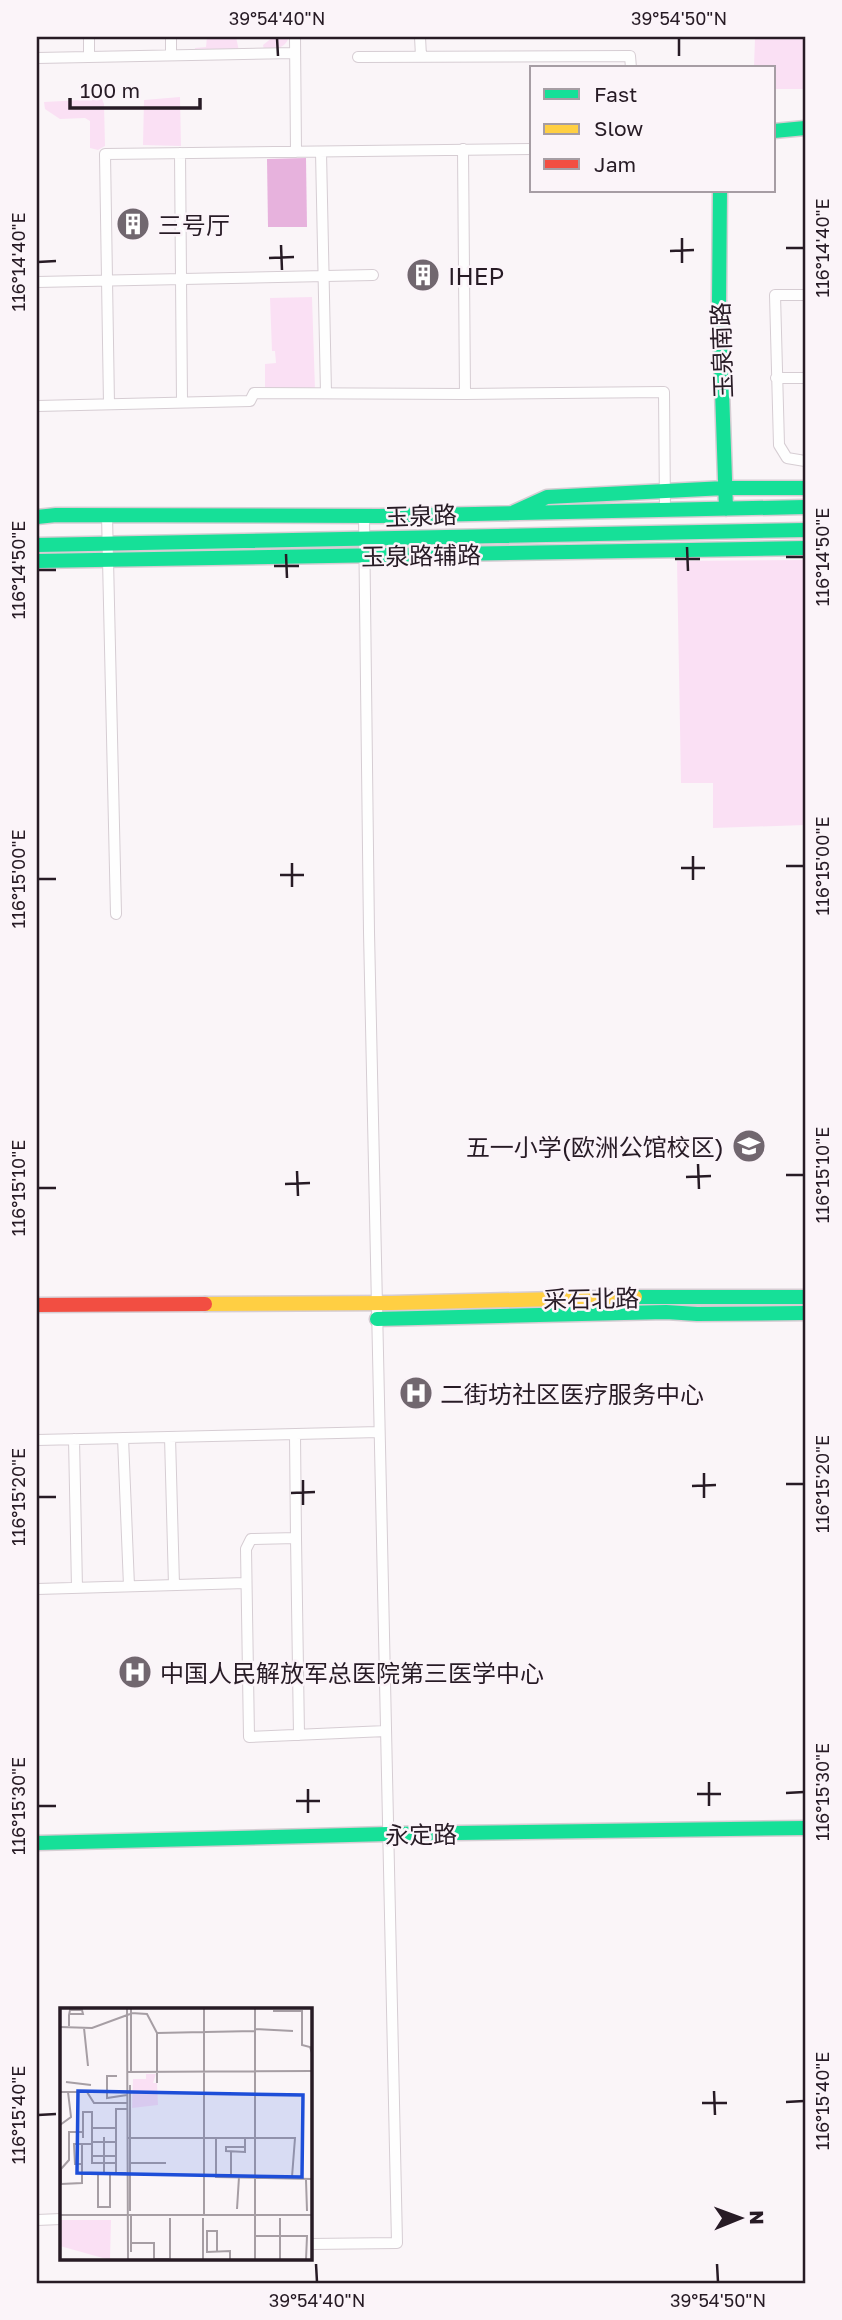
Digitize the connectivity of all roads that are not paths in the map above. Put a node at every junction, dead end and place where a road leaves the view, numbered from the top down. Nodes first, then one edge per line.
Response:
1 (89, 37) edge
2 (171, 37) edge
3 (295, 37) edge
4 (420, 37) edge
5 (295, 52) junction
6 (171, 55) junction
7 (89, 56) junction
8 (358, 57) dead end
9 (421, 57) junction
10 (37, 58) edge
11 (631, 66) edge
12 (805, 128) edge
13 (776, 131) edge
14 (463, 149) junction
15 (530, 149) edge
16 (296, 152) junction
17 (321, 152) junction
18 (180, 153) junction
19 (720, 192) edge
20 (373, 275) dead end
21 (324, 276) junction
22 (181, 279) junction
23 (107, 280) junction
24 (37, 282) edge
25 (805, 295) edge
26 (805, 378) edge
27 (776, 379) junction
28 (326, 393) junction
29 (465, 394) junction
30 (183, 402) junction
31 (109, 404) junction
32 (37, 406) edge
33 (805, 461) edge
34 (725, 488) junction
35 (805, 488) edge
36 (664, 490) junction
37 (805, 507) edge
38 (664, 509) junction
39 (726, 509) junction
40 (37, 511) edge
41 (514, 512) junction
42 (56, 515) junction
43 (107, 515) junction
44 (364, 516) junction
45 (395, 516) junction
46 (37, 517) edge
47 (805, 530) edge
48 (396, 537) junction
49 (365, 538) junction
50 (37, 545) edge
51 (108, 545) junction
52 (805, 548) edge
53 (364, 556) junction
54 (107, 560) junction
55 (37, 561) edge
56 (116, 914) dead end
57 (805, 1297) edge
58 (377, 1302) junction
59 (37, 1306) edge
60 (805, 1313) edge
61 (377, 1319) junction
62 (379, 1432) junction
63 (295, 1434) junction
64 (170, 1437) junction
65 (123, 1438) junction
66 (74, 1439) junction
67 (37, 1440) edge
68 (296, 1538) junction
69 (246, 1583) junction
70 (174, 1585) junction
71 (129, 1586) junction
72 (77, 1588) junction
73 (37, 1589) edge
74 (386, 1731) junction
75 (299, 1735) junction
76 (805, 1828) edge
77 (388, 1834) junction
78 (37, 1843) edge
79 (60, 2219) edge
80 (37, 2220) edge
81 (312, 2244) edge

1 - 7 street
2 - 6 street
3 - 5 street
4 - 9 street
5 - 6 street
5 - 16 street
6 - 7 street
7 - 10 street
8 - 9 street
9 - 11 street
12 - 13 street
14 - 15 street
14 - 17 street
14 - 29 street
16 - 17 street
16 - 18 street
17 - 21 street
18 - 22 street
18 - 23 street
19 - 34 street, 玉泉南路
20 - 21 street
21 - 22 street
21 - 28 street
22 - 23 street
22 - 30 street
23 - 24 street
23 - 31 street
25 - 27 street
26 - 27 street
27 - 33 street
28 - 29 street
28 - 30 street
29 - 36 street
30 - 31 street
31 - 32 street
34 - 35 street
34 - 36 street
34 - 39 street, 玉泉南路
36 - 38 street
36 - 41 street
37 - 39 street, 玉泉路
38 - 39 street, 玉泉路
38 - 41 street, 玉泉路
40 - 42 street
41 - 45 street, 玉泉路
42 - 43 street, 玉泉路
42 - 46 street, 玉泉路
43 - 44 street, 玉泉路
43 - 51 street
44 - 45 street, 玉泉路
44 - 49 street
45 - 48 street
47 - 48 street, 玉泉路
48 - 49 street, 玉泉路
49 - 51 street, 玉泉路
49 - 53 street
50 - 51 street, 玉泉路
51 - 54 street
52 - 53 street, 玉泉路辅路
53 - 54 street, 玉泉路辅路
53 - 58 street
54 - 55 street, 玉泉路辅路
54 - 56 street
57 - 58 street, 采石北路
58 - 59 street, 采石北路
58 - 61 street
60 - 61 street, 采石北路
61 - 62 street
62 - 63 street
62 - 74 street
63 - 64 street
63 - 68 street
64 - 65 street
64 - 70 street
65 - 66 street
65 - 71 street
66 - 67 street
66 - 72 street
68 - 69 street
68 - 75 street
69 - 70 street
69 - 75 street
70 - 71 street
71 - 72 street
72 - 73 street
74 - 75 street
74 - 77 street
76 - 77 street, 永定路
77 - 78 street, 永定路
77 - 81 street
79 - 80 street

